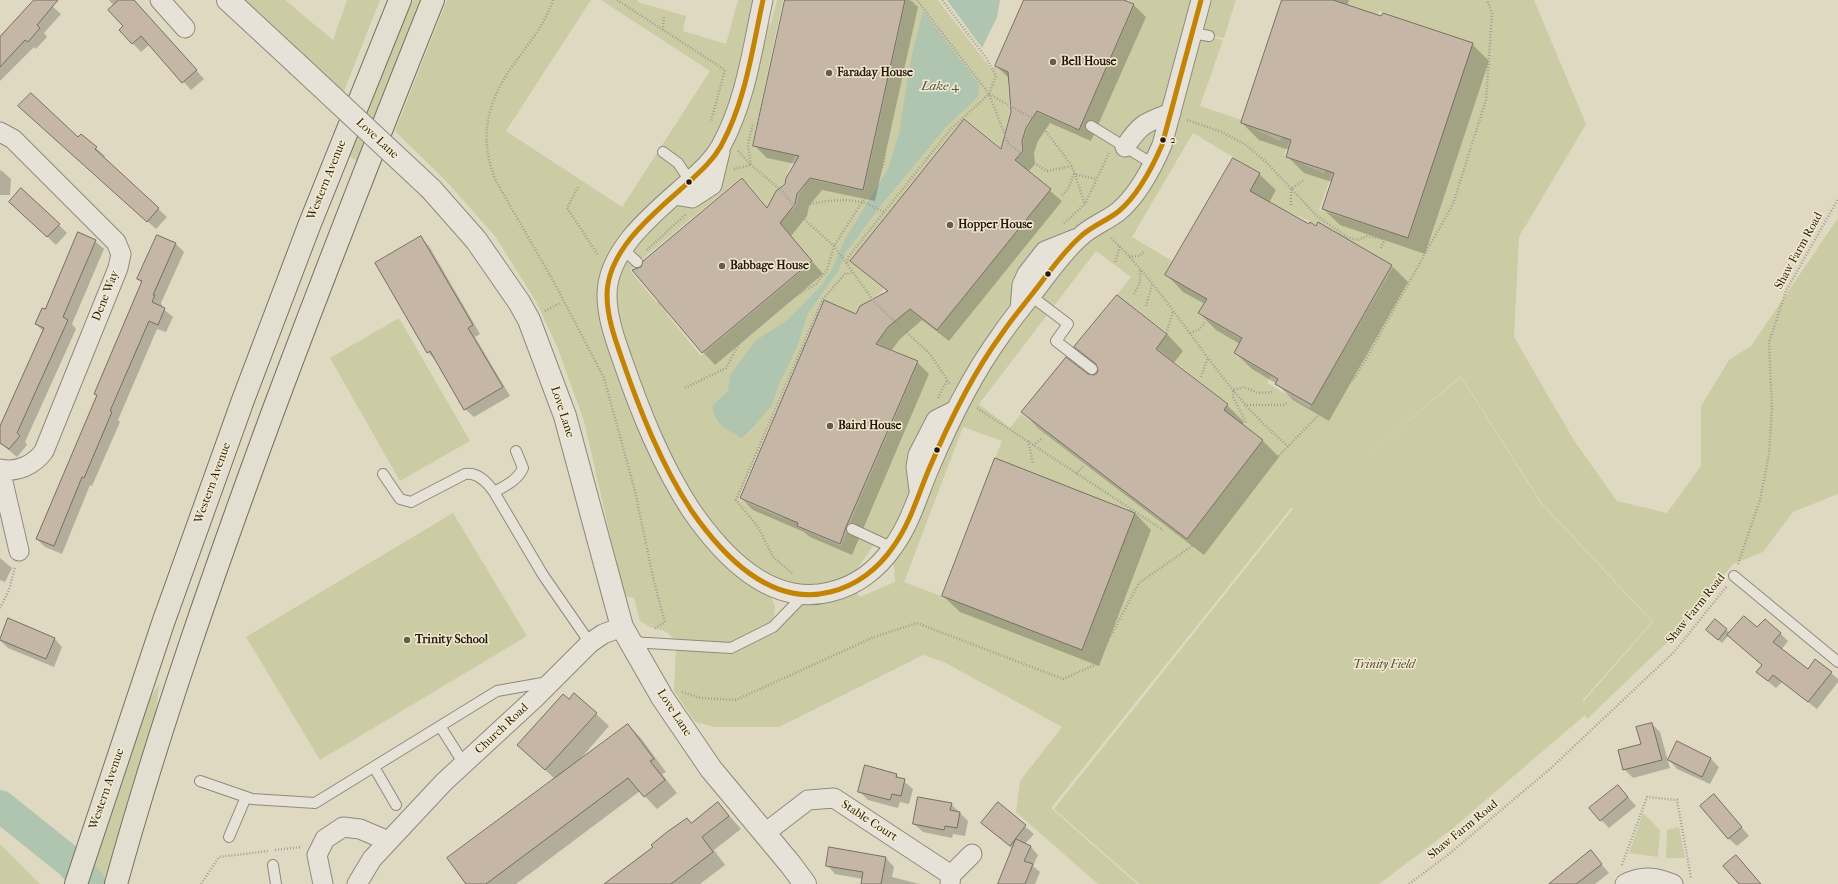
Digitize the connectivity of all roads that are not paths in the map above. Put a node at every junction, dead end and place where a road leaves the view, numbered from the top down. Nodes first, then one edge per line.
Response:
1 (160, 0) edge
2 (228, 0) edge
3 (400, 0) edge
4 (433, 0) edge
5 (763, 0) edge
6 (776, 0) edge
7 (1201, 0) edge
8 (185, 28) dead end
9 (756, 38) junction
10 (1178, 116) junction
11 (1092, 126) dead end
12 (0, 132) edge
13 (1121, 145) junction
14 (721, 146) junction
15 (663, 152) dead end
16 (1153, 171) junction
17 (690, 181) junction
18 (674, 195) junction
19 (1025, 303) junction
20 (1092, 369) dead end
21 (516, 451) dead end
22 (0, 469) edge
23 (383, 474) dead end
24 (494, 492) junction
25 (852, 529) dead end
26 (893, 548) junction
27 (19, 551) road end
28 (1734, 576) road end
29 (804, 595) junction
30 (627, 635) junction
31 (590, 643) junction
32 (1838, 662) edge
33 (553, 681) junction
34 (440, 726) junction
35 (464, 764) junction
36 (374, 767) junction
37 (200, 780) dead end
38 (246, 797) junction
39 (396, 805) dead end
40 (764, 833) junction
41 (229, 837) dead end
42 (388, 841) junction
43 (972, 854) dead end
44 (273, 865) dead end
45 (1623, 877) edge
46 (951, 879) edge
47 (76, 884) edge
48 (116, 884) edge
49 (276, 884) edge
50 (323, 884) edge
51 (357, 884) edge
52 (804, 884) edge
53 (1673, 884) edge

1 - 8 street
2 - 30 street, Love Lane, bridge
3 - 47 highway, Western Avenue
4 - 48 highway
5 - 9 street
6 - 9 street
7 - 10 street
9 - 14 street
10 - 13 street
10 - 16 street
11 - 13 lane
12 - 22 street, Dene Way
13 - 16 lane
14 - 17 street
14 - 18 street
15 - 17 lane
16 - 19 street
17 - 18 street
18 - 29 street
19 - 20 lane
19 - 26 street
21 - 24 lane
22 - 27 street, Dene Way
23 - 24 lane
24 - 31 lane
25 - 26 lane
26 - 29 street
28 - 32 lane
29 - 30 lane
30 - 31 street, Church Road
30 - 40 street, Love Lane
31 - 33 street, Church Road
33 - 34 lane
33 - 35 street, Church Road
34 - 35 lane
34 - 36 lane
35 - 42 street, Church Road
36 - 38 lane
36 - 39 lane
37 - 38 lane
38 - 41 lane
40 - 46 street, Stable Court
40 - 52 street, Love Lane
42 - 50 street
42 - 51 street, Church Road
43 - 46 street, Stable Court
44 - 49 lane
45 - 53 street

